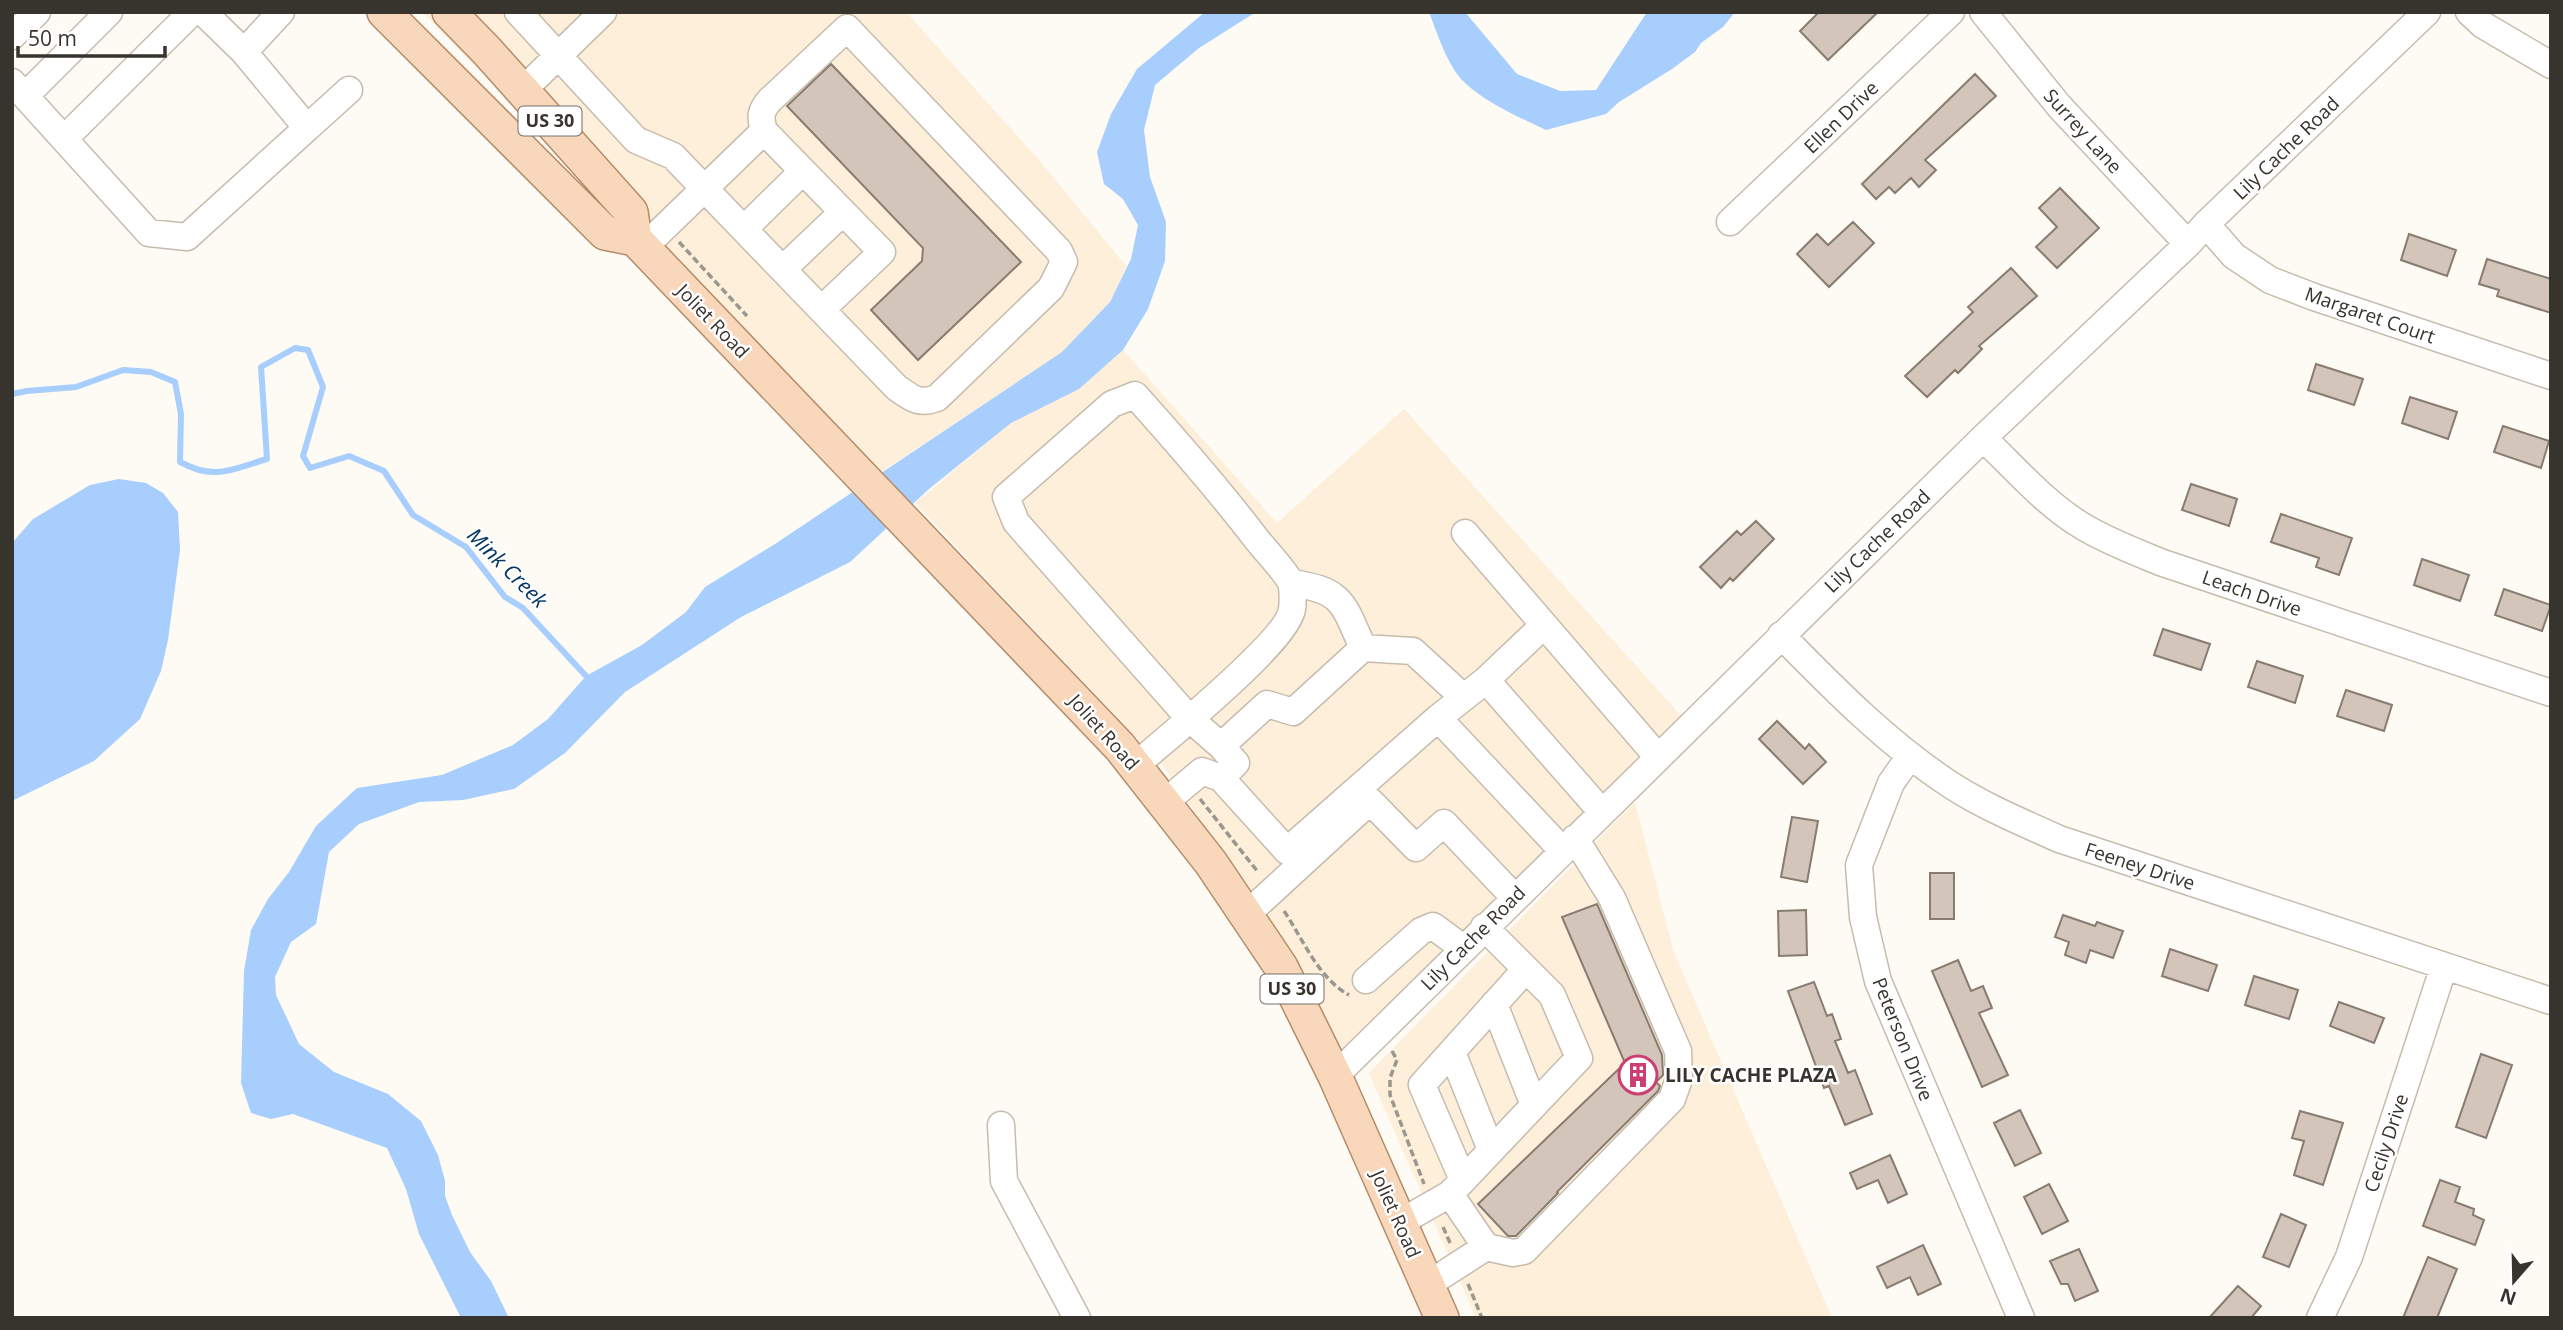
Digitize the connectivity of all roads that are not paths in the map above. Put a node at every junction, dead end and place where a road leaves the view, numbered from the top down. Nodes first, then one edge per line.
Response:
1 (37, 12) edge
2 (109, 12) edge
3 (192, 12) edge
4 (203, 12) edge
5 (281, 12) edge
6 (384, 12) edge
7 (449, 12) edge
8 (518, 12) edge
9 (1951, 12) edge
10 (1983, 12) edge
11 (2427, 12) edge
12 (2469, 12) edge
13 (594, 15) edge
14 (12, 36) edge
15 (244, 52) junction
16 (559, 55) junction
17 (2551, 65) edge
18 (19, 89) edge
19 (349, 90) dead end
20 (522, 91) junction
21 (307, 128) junction
22 (764, 131) junction
23 (64, 139) junction
24 (803, 171) junction
25 (706, 187) junction
26 (843, 212) junction
27 (1730, 222) dead end
28 (2206, 224) junction
29 (745, 228) junction
30 (639, 244) junction
31 (2188, 244) junction
32 (784, 268) junction
33 (822, 309) junction
34 (2551, 376) edge
35 (1983, 438) junction
36 (1465, 533) dead end
37 (1291, 583) junction
38 (1545, 625) junction
39 (1781, 635) junction
40 (1363, 648) junction
41 (1486, 680) junction
42 (2551, 694) edge
43 (1463, 697) junction
44 (1189, 718) junction
45 (1438, 718) junction
46 (1221, 746) junction
47 (1910, 756) junction
48 (1657, 757) junction
49 (1135, 766) junction
50 (1221, 778) junction
51 (1164, 803) junction
52 (1601, 811) junction
53 (1568, 844) junction
54 (1514, 897) junction
55 (1246, 915) junction
56 (1484, 927) junction
57 (1463, 948) junction
58 (2444, 966) junction
59 (1526, 969) junction
60 (1366, 980) dead end
61 (2551, 1001) edge
62 (1494, 1004) junction
63 (1452, 1052) junction
64 (1335, 1076) junction
65 (1534, 1105) junction
66 (1000, 1125) dead end
67 (1491, 1150) junction
68 (1456, 1186) junction
69 (1399, 1223) junction
70 (1486, 1247) junction
71 (1427, 1285) junction
72 (1077, 1318) edge
73 (1441, 1318) edge
74 (2021, 1318) edge
75 (2320, 1318) edge

1 - 14 street
2 - 18 street
3 - 23 street
4 - 15 street
5 - 15 street
6 - 30 main road, US 30
7 - 20 main road, Joliet Road / US 30
8 - 16 street
9 - 27 street, Ellen Drive
10 - 31 street, Surrey Lane
11 - 28 street, Lily Cache Road
12 - 17 street
13 - 16 street
15 - 21 street
16 - 20 street
16 - 25 street
18 - 23 street
19 - 21 street
20 - 30 main road, Joliet Road / US 30
21 - 23 street
22 - 24 street
22 - 25 street
22 - 33 street
24 - 26 street
24 - 29 street
25 - 29 street
25 - 30 street
26 - 32 street
26 - 33 street
28 - 31 street, Lily Cache Road
28 - 34 street, Margaret Court
29 - 32 street
30 - 49 main road, Joliet Road / US 30
31 - 35 street, Lily Cache Road
32 - 33 street
35 - 39 street, Lily Cache Road
35 - 42 street, Leach Drive
36 - 38 street
37 - 40 street
37 - 44 street
37 - 44 street
38 - 41 street
38 - 48 street
39 - 47 street, Feeney Drive
39 - 48 street, Lily Cache Road
40 - 43 street
40 - 46 street
41 - 43 street
41 - 52 street
43 - 45 street
44 - 46 street
44 - 49 street
45 - 50 street
45 - 53 street
46 - 50 street
47 - 58 street, Feeney Drive
47 - 74 street, Peterson Drive
48 - 52 street, Lily Cache Road
49 - 51 main road, Joliet Road / US 30
50 - 51 street
51 - 55 main road, Joliet Road / US 30
52 - 53 street, Lily Cache Road
53 - 54 street, Lily Cache Road
53 - 70 street
54 - 55 street
54 - 56 street, Lily Cache Road
55 - 64 main road, Joliet Road / US 30
56 - 57 street, Lily Cache Road
56 - 59 street
57 - 60 street
57 - 64 street, Lily Cache Road
58 - 61 street, Feeney Drive
58 - 75 street, Cecily Drive
59 - 62 street
59 - 65 street
62 - 63 street
62 - 65 street
63 - 67 street
63 - 68 street
64 - 69 main road, Joliet Road / US 30
65 - 67 street
66 - 72 street
67 - 68 street
68 - 69 street
68 - 70 street
69 - 71 main road, Joliet Road / US 30
70 - 71 street
71 - 73 main road, Joliet Road / US 30

